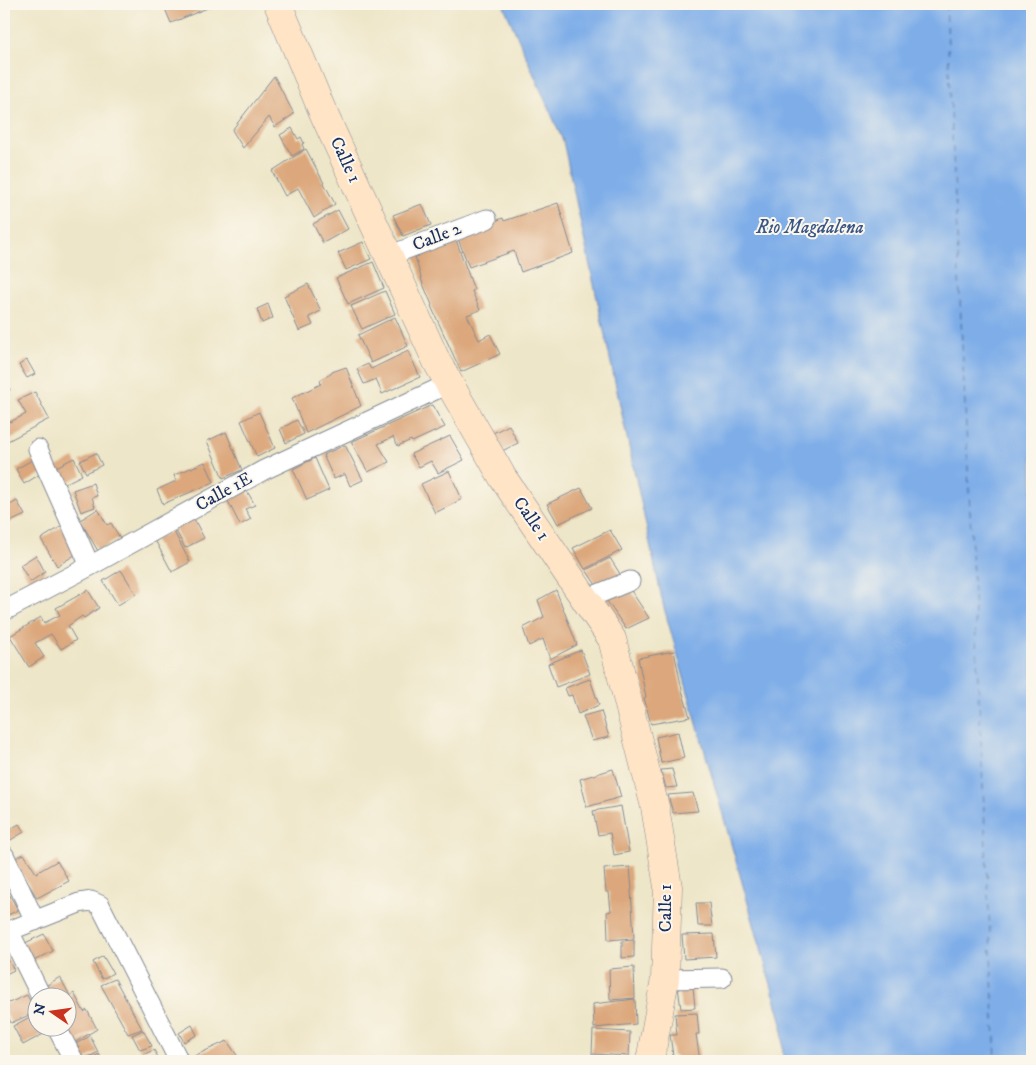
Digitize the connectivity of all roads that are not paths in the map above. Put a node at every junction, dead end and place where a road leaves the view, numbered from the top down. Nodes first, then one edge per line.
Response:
1 (278, 4) edge
2 (486, 218) dead end
3 (388, 256) junction
4 (450, 384) junction
5 (38, 449) dead end
6 (90, 566) junction
7 (630, 581) dead end
8 (586, 599) junction
9 (4, 611) edge
10 (4, 855) edge
11 (35, 921) junction
12 (6, 932) edge
13 (722, 978) dead end
14 (665, 979) junction
15 (37, 988) edge
16 (62, 1038) edge
17 (74, 1061) edge
18 (178, 1061) edge
19 (650, 1061) edge

1 - 3 street, Calle 1
2 - 3 street, Calle 2
3 - 4 street, Calle 1
4 - 6 street, Calle 1E
4 - 8 street, Calle 1
5 - 6 street
6 - 9 street, Calle 1E
7 - 8 street
8 - 14 street, Calle 1
10 - 11 street
11 - 12 street
11 - 18 street
12 - 15 street
13 - 14 street
14 - 19 street, Calle 1
16 - 17 street

